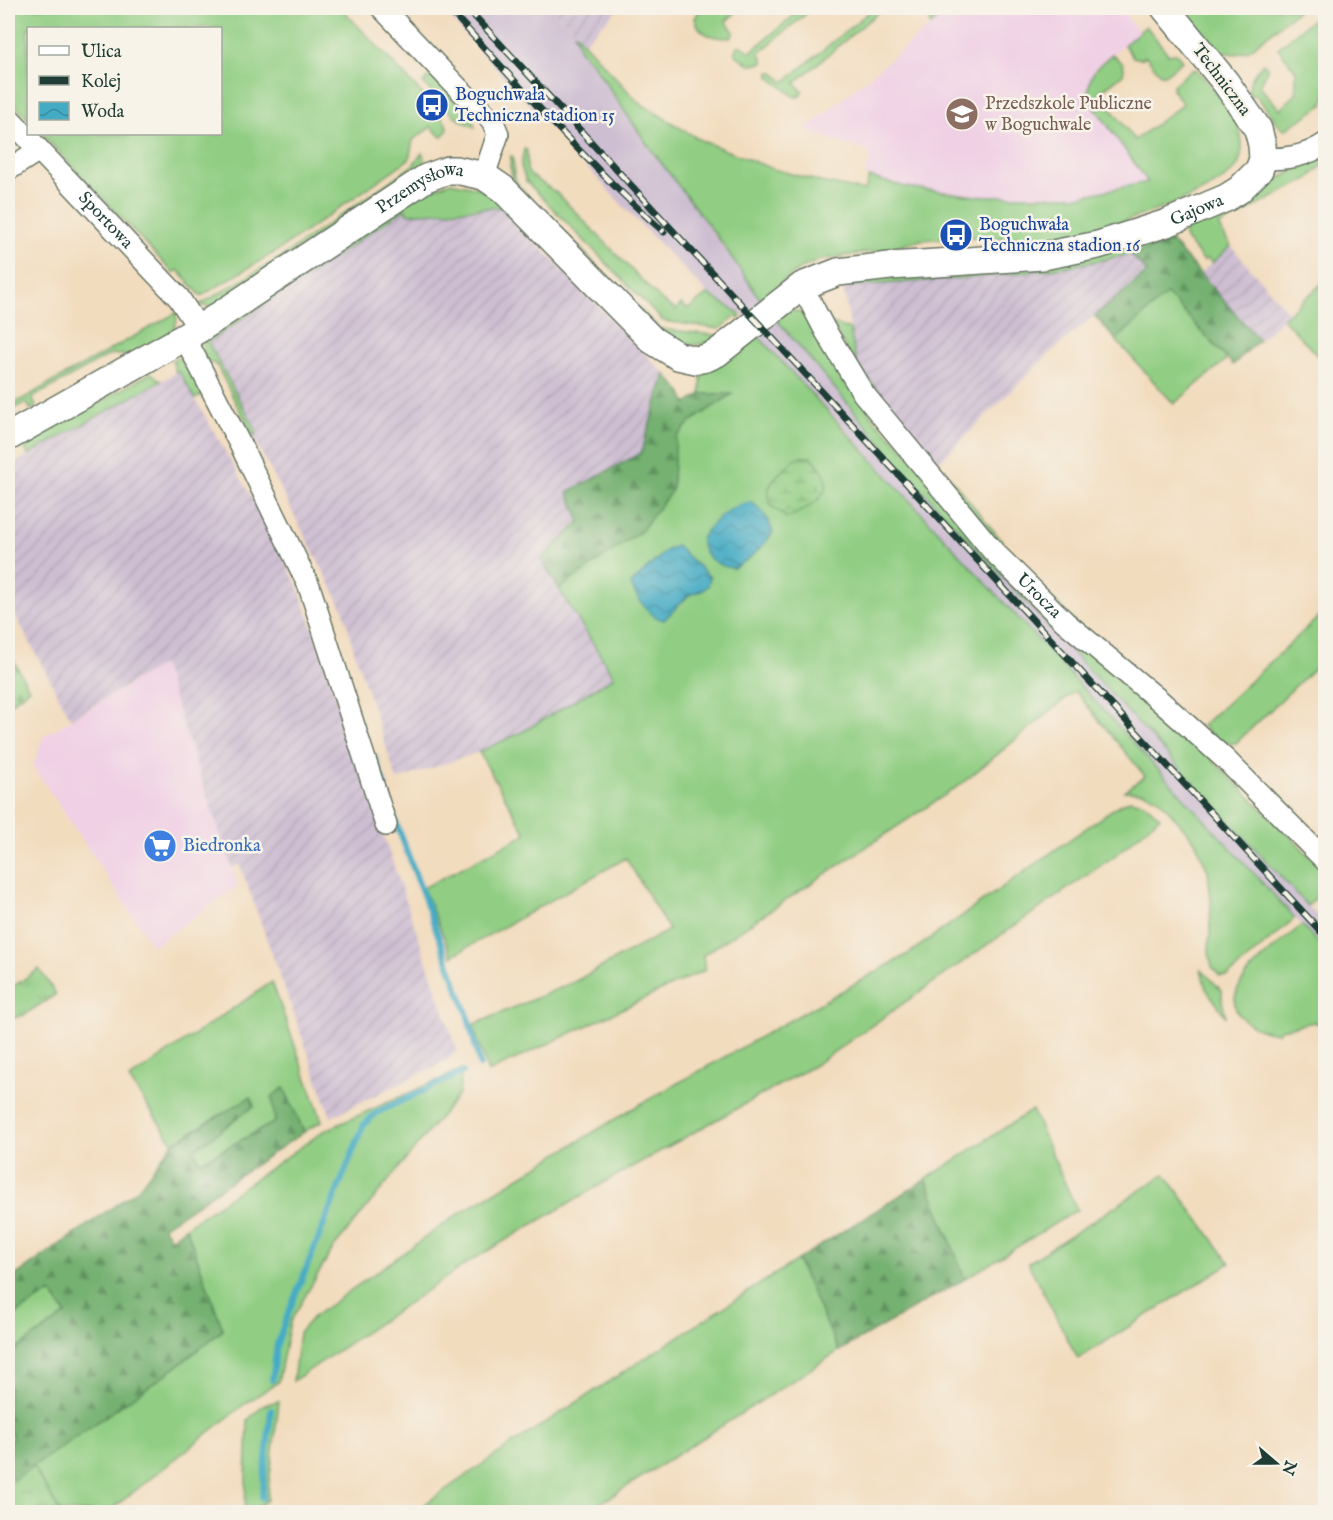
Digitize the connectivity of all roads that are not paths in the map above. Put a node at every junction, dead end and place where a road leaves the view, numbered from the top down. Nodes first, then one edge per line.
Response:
1 (382, 8) edge
2 (1165, 8) edge
3 (8, 117) edge
4 (1326, 143) edge
5 (39, 150) junction
6 (1263, 159) junction
7 (8, 170) edge
8 (484, 176) junction
9 (802, 286) junction
10 (192, 334) junction
11 (8, 437) edge
12 (386, 825) dead end
13 (1326, 861) edge

1 - 8 street
2 - 6 street, Techniczna
3 - 5 street, Sportowa
4 - 6 street
5 - 7 street
5 - 10 street, Sportowa
6 - 9 street, Gajowa
8 - 9 street, Przemysłowa
8 - 10 street, Przemysłowa
9 - 13 street, Urocza
10 - 11 street, Przemysłowa
10 - 12 street, Sportowa

